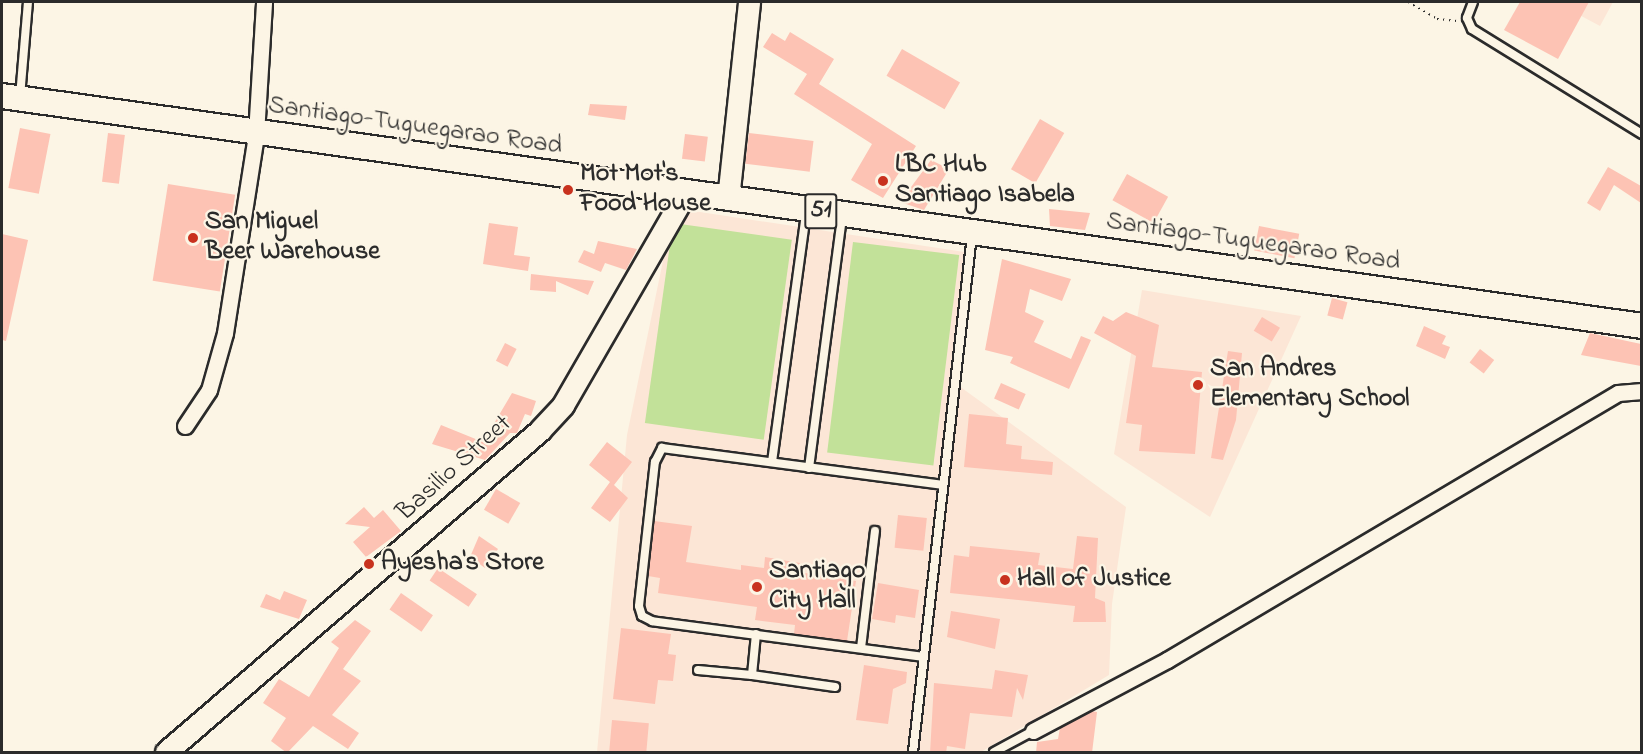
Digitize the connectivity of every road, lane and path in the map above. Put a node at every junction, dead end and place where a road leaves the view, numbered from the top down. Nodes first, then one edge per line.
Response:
1 (28, 2) edge
2 (264, 2) edge
3 (749, 2) edge
4 (1408, 2) edge
5 (1473, 2) edge
6 (1467, 18) junction
7 (11, 97) edge
8 (256, 134) junction
9 (1641, 134) edge
10 (686, 192) junction
11 (728, 199) junction
12 (807, 209) junction
13 (843, 214) junction
14 (972, 233) junction
15 (1641, 326) edge
16 (1641, 391) edge
17 (185, 426) dead end
18 (772, 462) junction
19 (809, 468) junction
20 (942, 485) junction
21 (875, 531) dead end
22 (756, 634) junction
23 (861, 648) junction
24 (924, 657) junction
25 (698, 670) dead end
26 (752, 675) junction
27 (835, 687) dead end
28 (1033, 731) joint
29 (166, 753) edge
30 (913, 753) edge
31 (994, 753) edge

1 - 7 lane
2 - 8 street
3 - 11 street
4 - 6 path
5 - 6 lane
6 - 9 lane
7 - 8 main road, Santiago-Tuguegarao Road / 51
8 - 10 main road, Santiago-Tuguegarao Road / 51
8 - 17 street
10 - 11 main road, Santiago-Tuguegarao Road / 51
10 - 29 street, Basilio Street
11 - 12 main road, Santiago-Tuguegarao Road / 51
12 - 13 main road, Santiago-Tuguegarao Road / 51
12 - 18 lane
13 - 14 main road, Santiago-Tuguegarao Road / 51
13 - 19 lane
14 - 15 main road, Santiago-Tuguegarao Road / 51
14 - 20 lane
16 - 28 street
18 - 19 lane
18 - 22 lane
19 - 20 lane
20 - 24 lane
21 - 23 lane
22 - 23 lane
22 - 26 lane
23 - 24 lane
24 - 30 lane
25 - 26 lane
26 - 27 lane
28 - 31 lane

